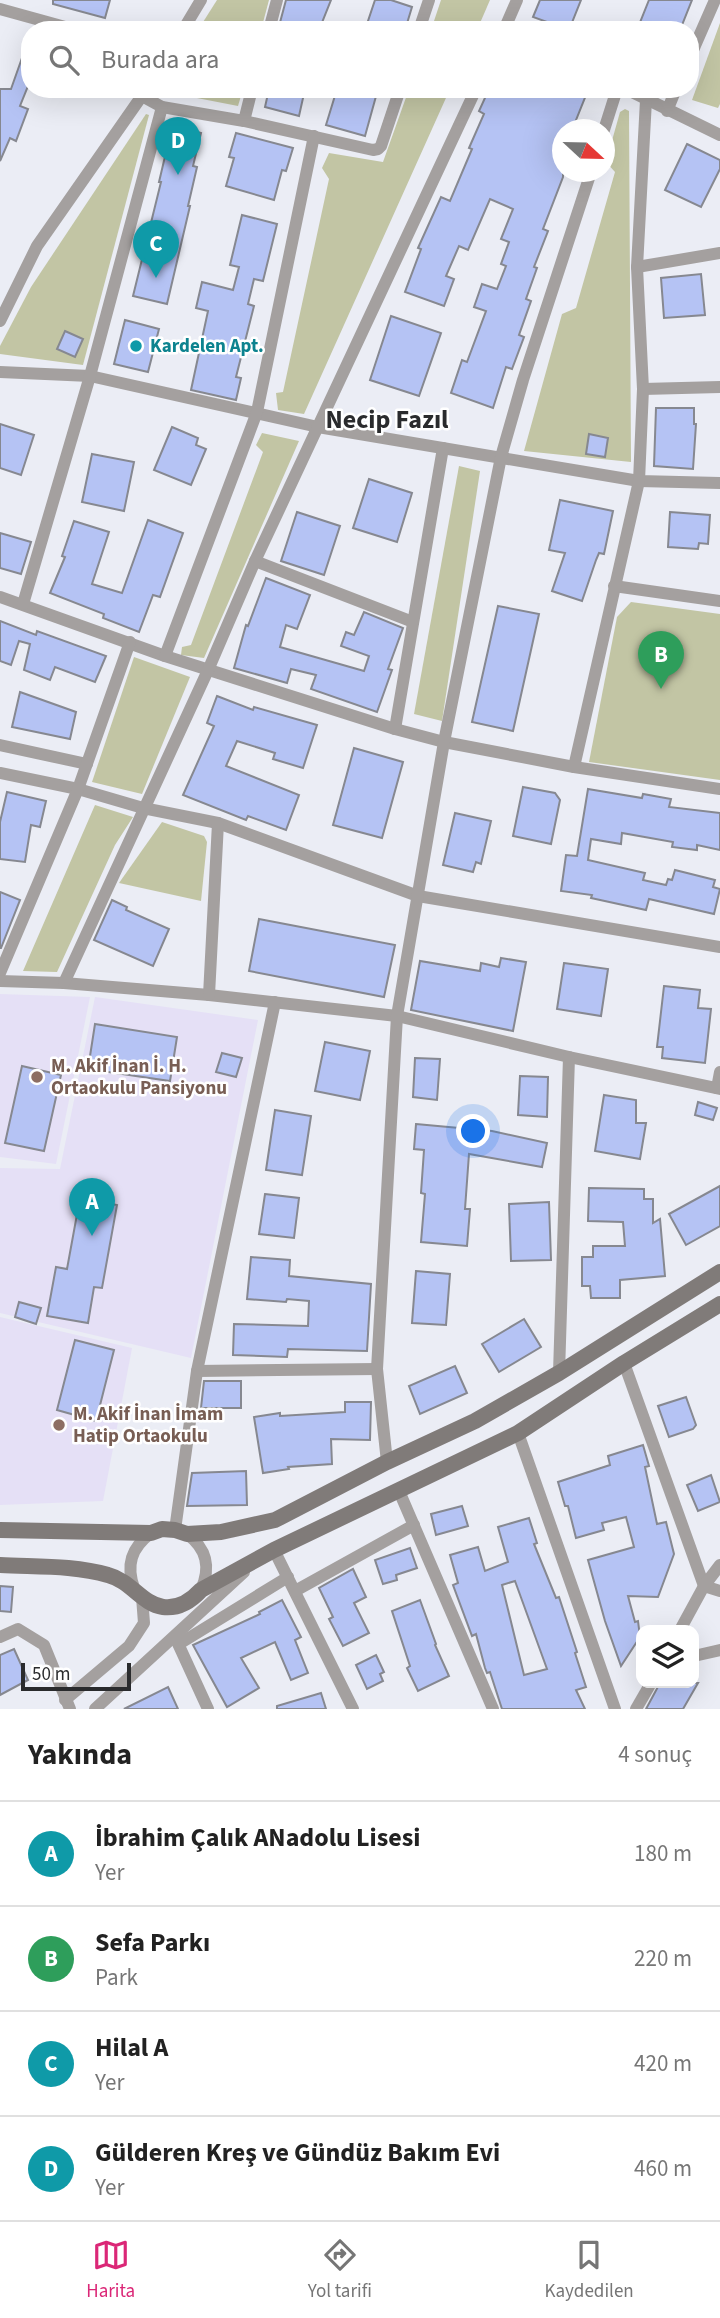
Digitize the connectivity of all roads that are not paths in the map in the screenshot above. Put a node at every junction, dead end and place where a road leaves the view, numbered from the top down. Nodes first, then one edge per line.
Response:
1 (201, 0) edge
2 (277, 0) edge
3 (429, 0) edge
4 (517, 0) edge
5 (715, 0) edge
6 (0, 9) edge
7 (43, 21) edge
8 (188, 21) edge
9 (271, 21) edge
10 (422, 21) edge
11 (510, 21) edge
12 (699, 36) edge
13 (141, 98) edge
14 (150, 98) edge
15 (250, 98) edge
16 (397, 98) edge
17 (472, 98) edge
18 (614, 98) edge
19 (642, 98) edge
20 (672, 98) edge
21 (646, 100) junction
22 (162, 107) junction
23 (667, 111) junction
24 (607, 119) edge
25 (244, 121) junction
26 (720, 135) edge
27 (314, 136) junction
28 (588, 182) edge
29 (720, 253) edge
30 (637, 267) junction
31 (0, 321) edge
32 (0, 372) edge
33 (90, 376) junction
34 (720, 387) edge
35 (643, 389) junction
36 (257, 412) junction
37 (318, 428) junction
38 (443, 448) junction
39 (501, 457) junction
40 (639, 481) junction
41 (720, 483) edge
42 (255, 561) junction
43 (614, 586) junction
44 (0, 597) edge
45 (720, 601) edge
46 (23, 604) junction
47 (413, 622) junction
48 (130, 642) junction
49 (165, 656) junction
50 (209, 668) junction
51 (395, 729) junction
52 (444, 742) junction
53 (0, 745) edge
54 (87, 764) junction
55 (574, 767) junction
56 (0, 773) edge
57 (78, 789) junction
58 (720, 789) edge
59 (144, 808) junction
60 (218, 823) junction
61 (418, 896) junction
62 (720, 947) edge
63 (0, 973) edge
64 (0, 981) edge
65 (64, 983) junction
66 (209, 995) junction
67 (275, 1002) junction
68 (397, 1017) junction
69 (569, 1057) junction
70 (720, 1072) edge
71 (718, 1089) edge
72 (720, 1272) edge
73 (720, 1304) edge
74 (624, 1363) junction
75 (377, 1369) junction
76 (197, 1371) junction
77 (559, 1373) junction
78 (518, 1433) junction
79 (387, 1462) junction
80 (399, 1491) junction
81 (414, 1525) junction
82 (0, 1530) edge
83 (181, 1532) junction
84 (151, 1533) junction
85 (268, 1553) junction
86 (720, 1565) edge
87 (0, 1566) edge
88 (288, 1577) junction
89 (704, 1586) junction
90 (201, 1590) junction
91 (295, 1591) junction
92 (720, 1591) edge
93 (138, 1592) junction
94 (683, 1625) edge
95 (0, 1637) edge
96 (177, 1640) junction
97 (720, 1650) edge
98 (699, 1655) edge
99 (648, 1688) edge
100 (68, 1705) edge
101 (95, 1709) edge
102 (208, 1709) edge
103 (353, 1709) edge
104 (493, 1709) edge
105 (615, 1709) edge
106 (636, 1709) edge

1 - 8 street
2 - 9 street
3 - 10 street
4 - 11 street
5 - 12 street
6 - 7 street
13 - 31 street
14 - 22 street
15 - 25 street
16 - 27 street
17 - 37 street
18 - 24 street
19 - 21 street
20 - 23 street
21 - 23 street
21 - 30 street
22 - 25 street
22 - 33 street
23 - 26 street
25 - 27 street
27 - 36 street
28 - 39 street
29 - 30 street
30 - 35 street
32 - 33 street
33 - 36 street
33 - 46 street
34 - 35 street
35 - 40 street
36 - 37 street
36 - 49 street
37 - 38 street
37 - 42 street
38 - 39 street
38 - 47 street
39 - 40 street
39 - 52 street
40 - 41 street
40 - 43 street
42 - 47 street
42 - 50 street
43 - 45 street
43 - 55 street
44 - 46 street
46 - 48 street
47 - 51 street
48 - 49 street
48 - 54 street
49 - 50 street
50 - 51 street
50 - 59 street
51 - 52 street
52 - 55 street
52 - 61 street
53 - 54 street
54 - 57 street
55 - 58 street
56 - 57 street
57 - 59 street
57 - 63 street
59 - 60 street
59 - 65 street
60 - 61 street
60 - 66 street
61 - 62 street
61 - 68 street
64 - 65 street
65 - 66 street
66 - 67 street
67 - 68 street
67 - 76 street
68 - 69 street
68 - 75 street
69 - 71 street
69 - 77 street
70 - 71 street
72 - 77 main road
73 - 74 main road
74 - 78 main road
74 - 89 street
75 - 76 street
75 - 79 street
76 - 83 street
77 - 79 main road
78 - 80 main road
78 - 105 street
79 - 83 main road
80 - 81 street
80 - 85 main road
81 - 91 street
81 - 104 street
82 - 84 main road
83 - 84 main road
83 - 90 street
84 - 93 street
85 - 88 street
85 - 90 main road
85 - 96 street
86 - 89 street
87 - 93 main road
88 - 91 street
88 - 96 street
89 - 92 street
89 - 94 street
90 - 93 main road
91 - 103 street
93 - 100 street
95 - 100 street
96 - 101 street
96 - 102 street
97 - 98 street
99 - 106 street

